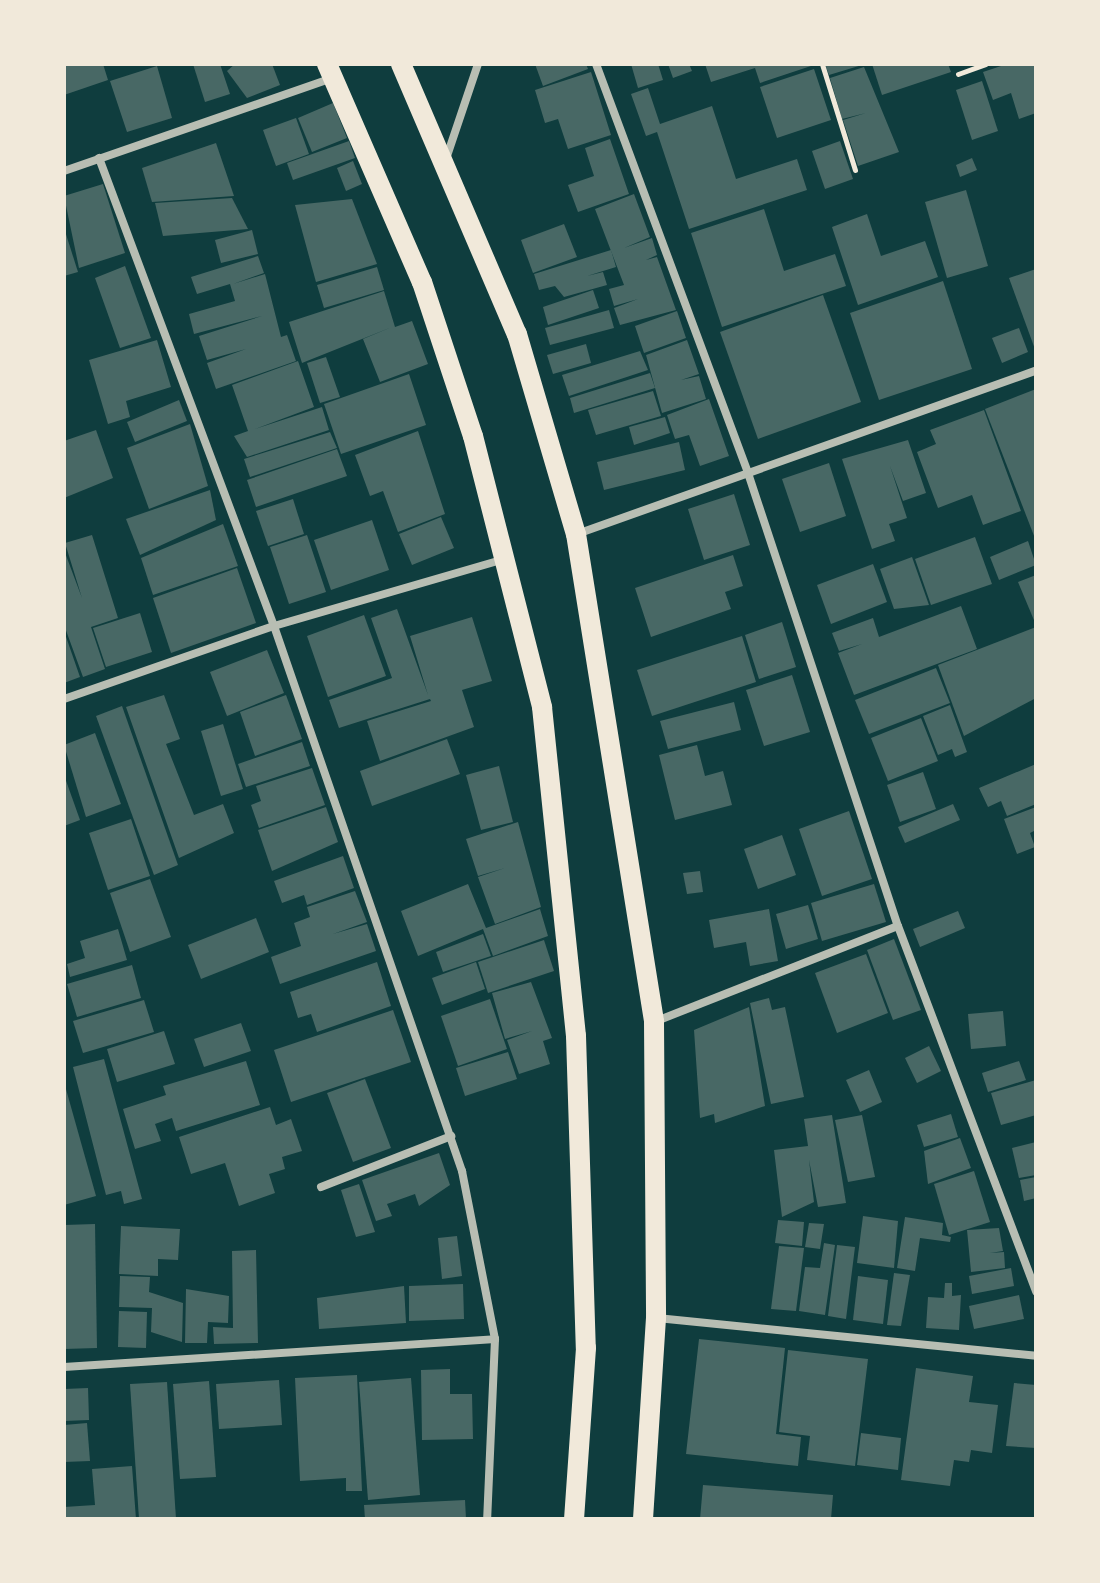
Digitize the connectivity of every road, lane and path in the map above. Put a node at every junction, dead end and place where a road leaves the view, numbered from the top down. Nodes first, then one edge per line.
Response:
1 (401, 64) edge
2 (478, 64) edge
3 (596, 64) edge
4 (822, 64) edge
5 (985, 64) edge
6 (330, 71) edge
7 (958, 74) dead end
8 (99, 158) junction
9 (446, 160) junction
10 (855, 170) dead end
11 (64, 171) edge
12 (1036, 371) edge
13 (748, 473) junction
14 (576, 534) junction
15 (507, 559) junction
16 (274, 626) junction
17 (64, 699) edge
18 (898, 926) junction
19 (654, 1022) junction
20 (451, 1136) junction
21 (321, 1187) dead end
22 (1036, 1292) edge
23 (656, 1318) junction
24 (495, 1339) junction
25 (1036, 1356) edge
26 (64, 1367) edge
27 (487, 1519) edge
28 (574, 1519) edge
29 (643, 1519) edge

1 - 9 main road
2 - 9 street
3 - 13 street
4 - 10 path
5 - 7 path
6 - 8 street
6 - 15 main road
8 - 11 street
8 - 16 street
9 - 14 main road
12 - 13 street
13 - 14 street
13 - 18 street
14 - 19 main road
15 - 16 street
15 - 28 main road
16 - 17 street
16 - 20 street
18 - 19 street
18 - 22 street
19 - 23 main road
20 - 21 street
20 - 24 street
23 - 25 street
23 - 29 main road
24 - 26 street
24 - 27 street

